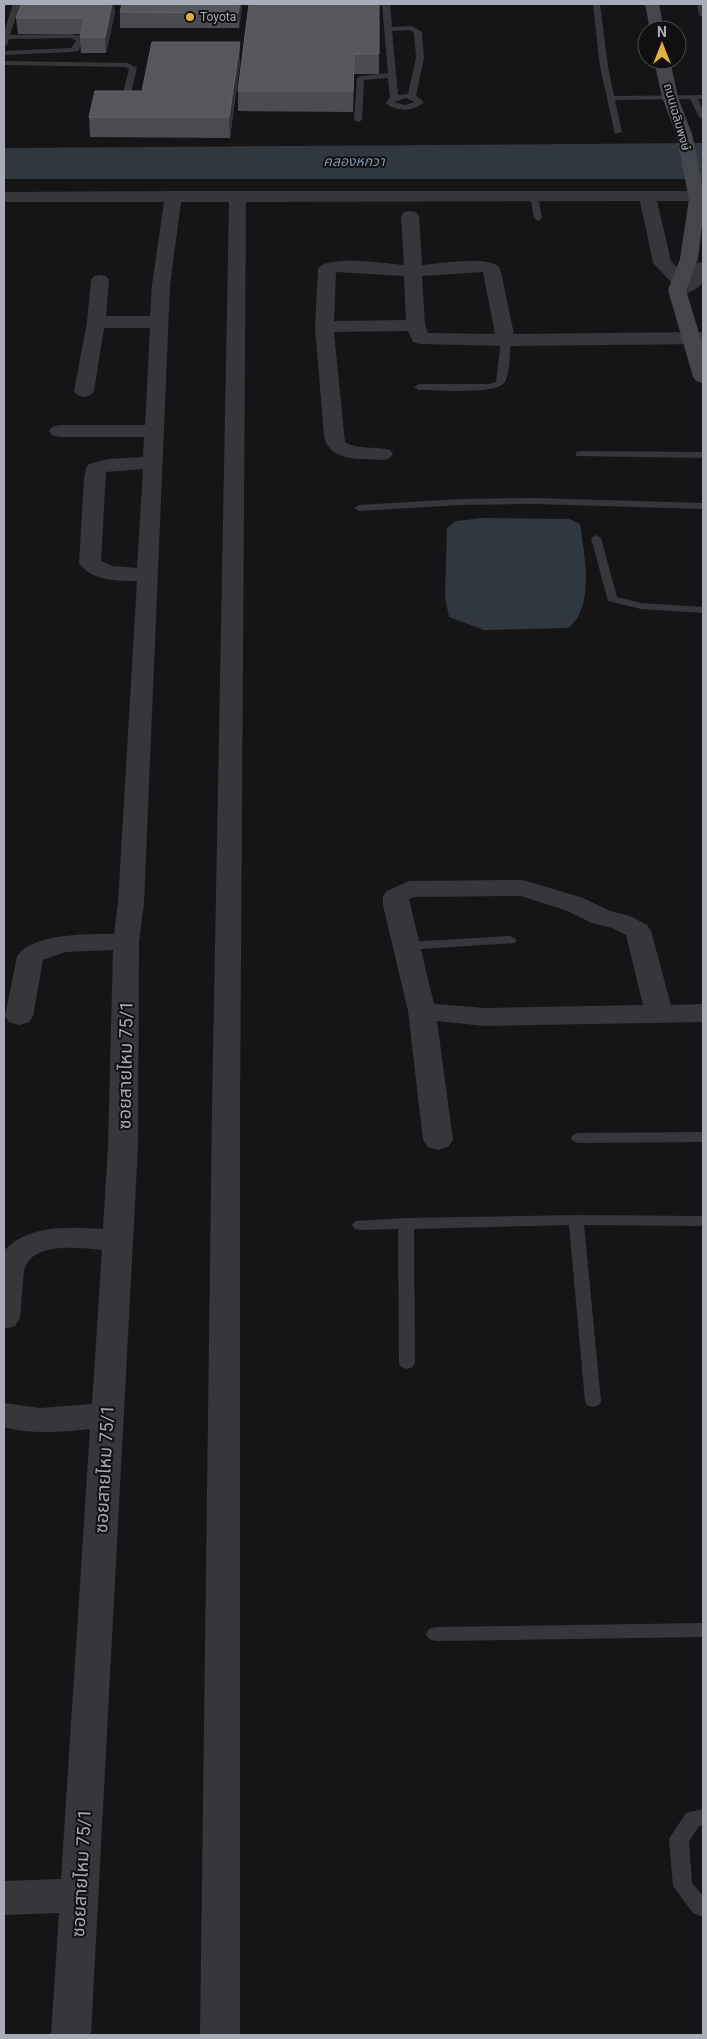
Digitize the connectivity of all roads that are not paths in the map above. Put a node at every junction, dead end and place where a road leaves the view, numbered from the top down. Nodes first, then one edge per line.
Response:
1 (386, 4) edge
2 (596, 4) edge
3 (652, 4) edge
4 (700, 4) edge
5 (15, 6) edge
6 (24, 9) edge
7 (703, 15) edge
8 (655, 20) edge
9 (388, 29) junction
10 (5, 40) edge
11 (4, 53) edge
12 (4, 63) edge
13 (664, 70) edge
14 (392, 75) junction
15 (670, 97) junction
16 (693, 97) junction
17 (703, 97) edge
18 (610, 98) junction
19 (124, 105) edge
20 (702, 117) edge
21 (358, 120) dead end
22 (618, 132) dead end
23 (534, 195) junction
24 (4, 196) edge
25 (172, 196) junction
26 (238, 196) junction
27 (647, 196) junction
28 (700, 198) edge
29 (410, 216) dead end
30 (538, 218) dead end
31 (702, 266) edge
32 (413, 271) junction
33 (100, 280) dead end
34 (679, 285) junction
35 (96, 322) junction
36 (159, 322) junction
37 (416, 326) junction
38 (324, 327) junction
39 (697, 338) edge
40 (506, 340) junction
41 (703, 377) edge
42 (419, 387) dead end
43 (84, 391) dead end
44 (154, 430) junction
45 (59, 432) dead end
46 (384, 454) dead end
47 (580, 454) dead end
48 (703, 455) edge
49 (153, 462) junction
50 (703, 506) edge
51 (359, 508) dead end
52 (596, 538) dead end
53 (147, 575) junction
54 (703, 610) edge
55 (510, 940) dead end
56 (126, 942) junction
57 (406, 946) junction
58 (422, 1011) junction
59 (659, 1013) junction
60 (703, 1013) edge
61 (19, 1016) dead end
62 (703, 1137) edge
63 (578, 1138) dead end
64 (438, 1140) dead end
65 (576, 1220) junction
66 (703, 1222) edge
67 (406, 1223) junction
68 (360, 1224) dead end
69 (116, 1240) junction
70 (4, 1318) edge
71 (407, 1363) dead end
72 (592, 1401) dead end
73 (4, 1415) edge
74 (107, 1415) junction
75 (703, 1630) edge
76 (435, 1634) dead end
77 (703, 1817) edge
78 (79, 1895) junction
79 (4, 1898) edge
80 (703, 1908) edge
81 (72, 2035) edge
82 (220, 2035) edge

1 - 9 lane
2 - 18 lane
3 - 8 main road
4 - 7 lane
5 - 6 lane
5 - 10 lane
9 - 14 lane
9 - 14 lane
10 - 11 lane
12 - 19 lane
13 - 15 main road, ถนนเฉลิมพงษ์
14 - 21 lane
15 - 16 lane
15 - 18 lane
15 - 28 main road, ถนนเฉลิมพงษ์
16 - 17 lane
16 - 20 lane
18 - 22 lane
23 - 26 street
23 - 27 street
23 - 30 lane
24 - 25 street
25 - 26 street
25 - 36 street, ซอยสายไหม 75/1
26 - 82 street
27 - 28 street
27 - 34 street
28 - 34 main road, ถนนเฉลิมพงษ์
29 - 32 street
31 - 34 street
32 - 37 street
32 - 38 street
32 - 40 street
33 - 35 street
34 - 39 main road
35 - 36 street
35 - 43 street
36 - 44 street, ซอยสายไหม 75/1
37 - 38 street
37 - 40 street
38 - 46 street
39 - 40 street
39 - 41 main road
40 - 42 lane
44 - 45 street
44 - 49 street, ซอยสายไหม 75/1
47 - 48 lane
49 - 53 street, ซอยสายไหม 75/1
49 - 53 street
50 - 51 lane
52 - 54 lane
53 - 56 street, ซอยสายไหม 75/1
55 - 57 lane
56 - 61 street
56 - 69 street, ซอยสายไหม 75/1
57 - 58 street
57 - 59 street
58 - 59 street
58 - 64 street
59 - 60 street
62 - 63 lane
65 - 66 lane
65 - 67 lane
65 - 72 lane
67 - 68 lane
67 - 71 lane
69 - 70 street
69 - 74 street, ซอยสายไหม 75/1
73 - 74 street
74 - 78 street, ซอยสายไหม 75/1
75 - 76 lane
77 - 80 lane
78 - 79 street
78 - 81 street, ซอยสายไหม 75/1

